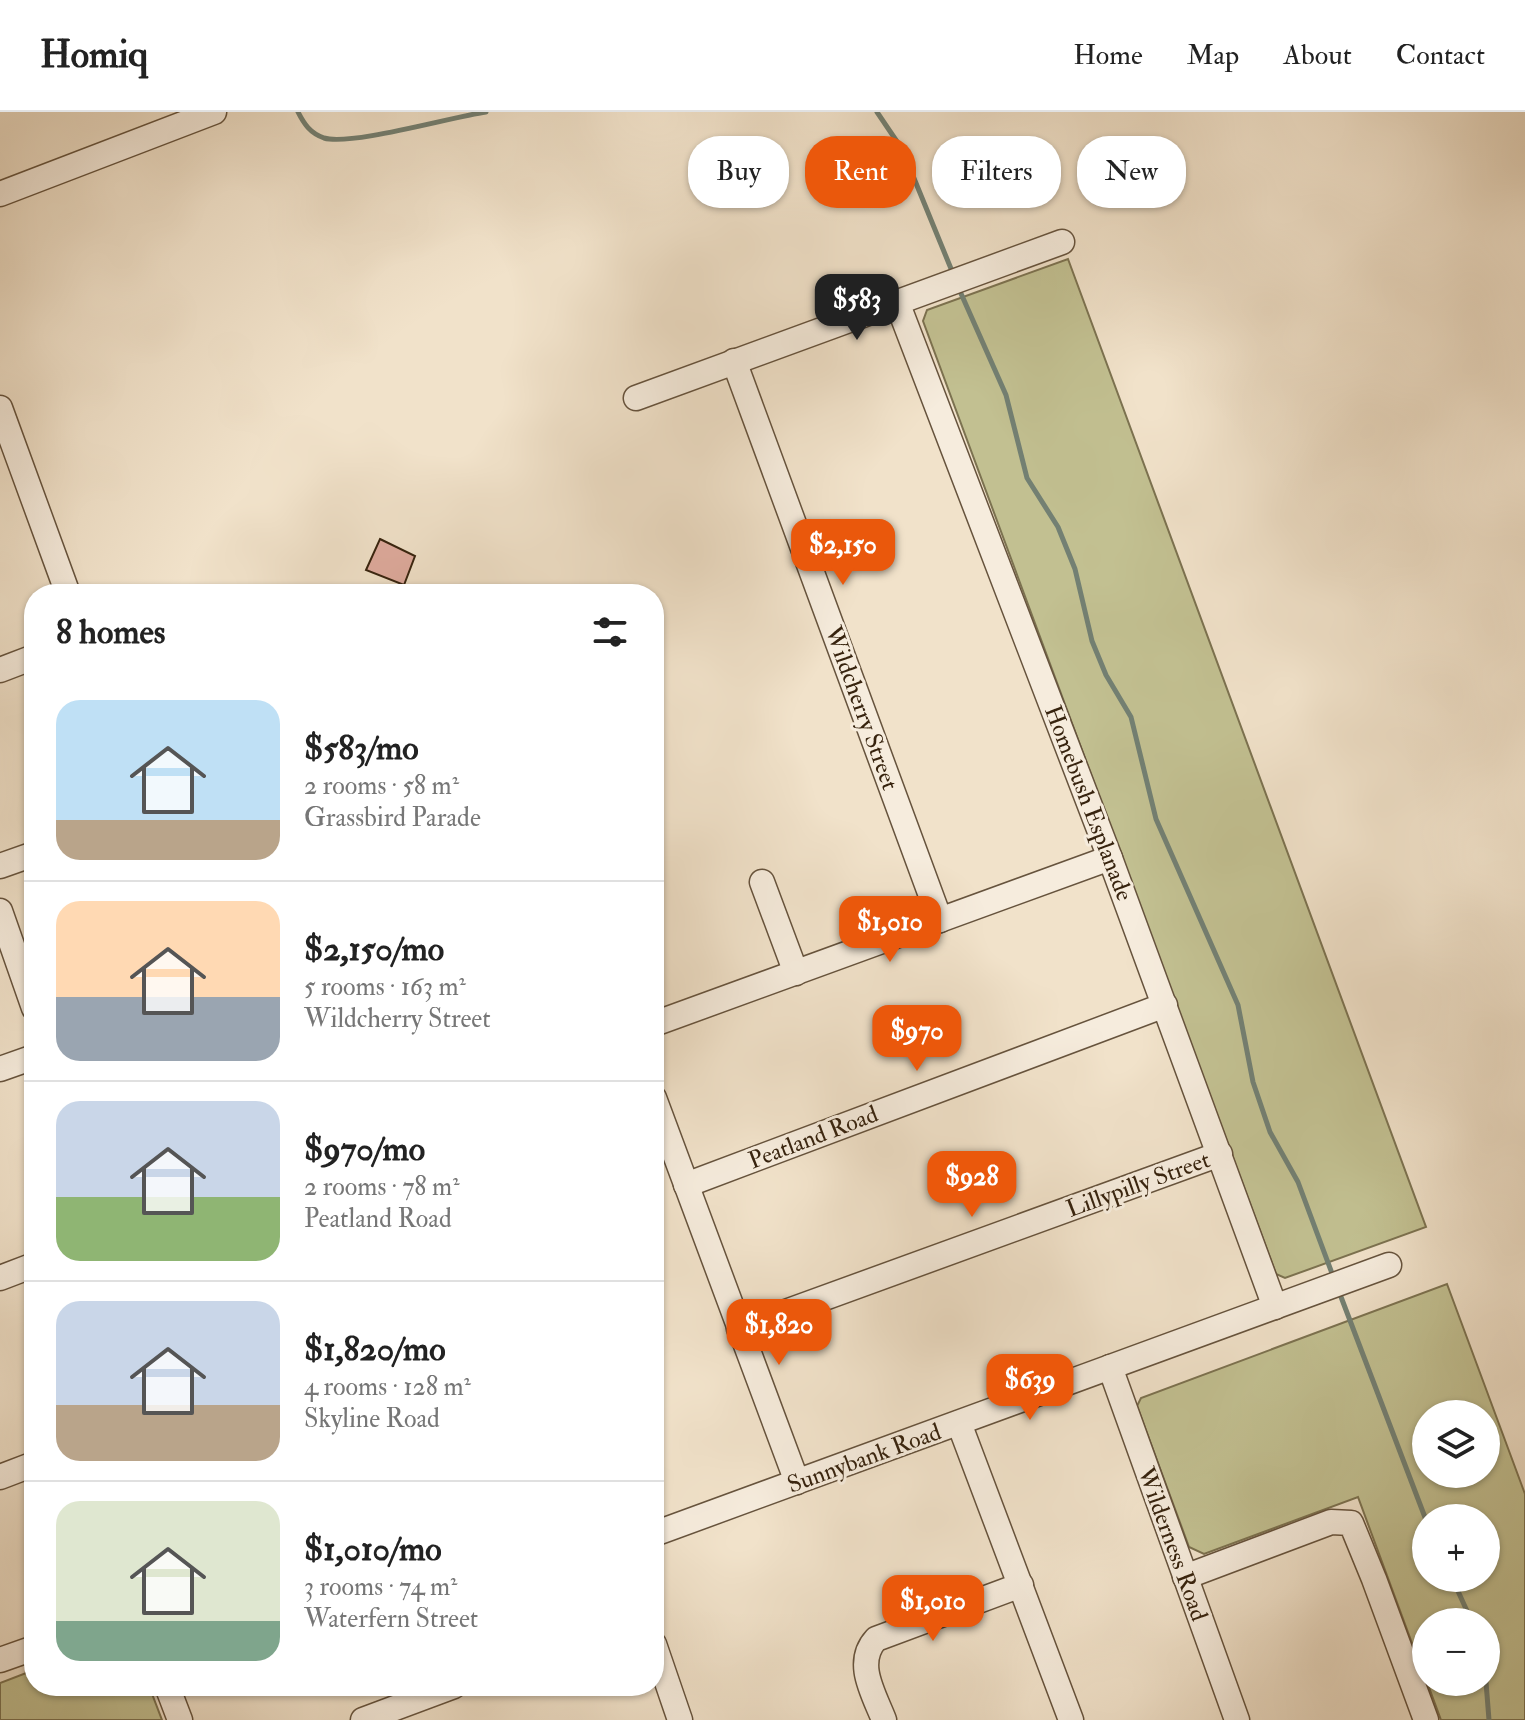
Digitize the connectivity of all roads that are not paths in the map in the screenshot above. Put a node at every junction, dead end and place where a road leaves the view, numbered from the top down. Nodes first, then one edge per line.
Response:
1 (214, 112) edge
2 (0, 194) edge
3 (1062, 242) dead end
4 (897, 302) junction
5 (734, 361) junction
6 (636, 398) dead end
7 (0, 408) edge
8 (64, 584) edge
9 (24, 661) edge
10 (0, 670) edge
11 (24, 858) edge
12 (1110, 858) junction
13 (0, 866) edge
14 (762, 882) dead end
15 (0, 911) edge
16 (940, 920) junction
17 (796, 973) junction
18 (24, 979) edge
19 (1165, 1005) junction
20 (664, 1020) edge
21 (24, 1061) edge
22 (0, 1069) edge
23 (664, 1125) edge
24 (1220, 1154) junction
25 (686, 1185) junction
26 (1389, 1265) dead end
27 (24, 1269) edge
28 (0, 1278) edge
29 (1275, 1307) junction
30 (739, 1329) junction
31 (1110, 1367) junction
32 (959, 1423) junction
33 (24, 1468) edge
34 (0, 1477) edge
35 (797, 1482) junction
36 (664, 1530) edge
37 (1185, 1577) junction
38 (1021, 1585) junction
39 (24, 1652) edge
40 (0, 1660) edge
41 (664, 1673) edge
42 (171, 1696) edge
43 (427, 1696) edge
44 (180, 1720) edge
45 (363, 1720) edge
46 (680, 1720) edge
47 (884, 1720) edge
48 (1071, 1720) edge
49 (1237, 1720) edge
50 (1426, 1720) edge

1 - 2 street
3 - 4 street
4 - 5 street
4 - 12 street, Homebush Esplanade
5 - 6 street
5 - 16 street, Wildcherry Street
7 - 8 street
9 - 10 street
11 - 13 street
12 - 16 street
12 - 19 street, Homebush Esplanade
14 - 17 street
15 - 18 street
16 - 17 street
17 - 20 street
19 - 24 street, Homebush Esplanade
19 - 25 street, Peatland Road
21 - 22 street
23 - 25 street
24 - 29 street, Homebush Esplanade
24 - 30 street, Lillypilly Street
25 - 30 street
26 - 29 street, Sunnybank Road
27 - 28 street
29 - 31 street, Sunnybank Road
30 - 35 street
31 - 32 street, Sunnybank Road
31 - 37 street, Wilderness Road
32 - 35 street, Sunnybank Road
32 - 38 street
33 - 34 street
35 - 36 street, Sunnybank Road
37 - 49 street, Wilderness Road
37 - 50 street
38 - 47 street
38 - 48 street
39 - 40 street
41 - 46 street
42 - 44 street
43 - 45 street

